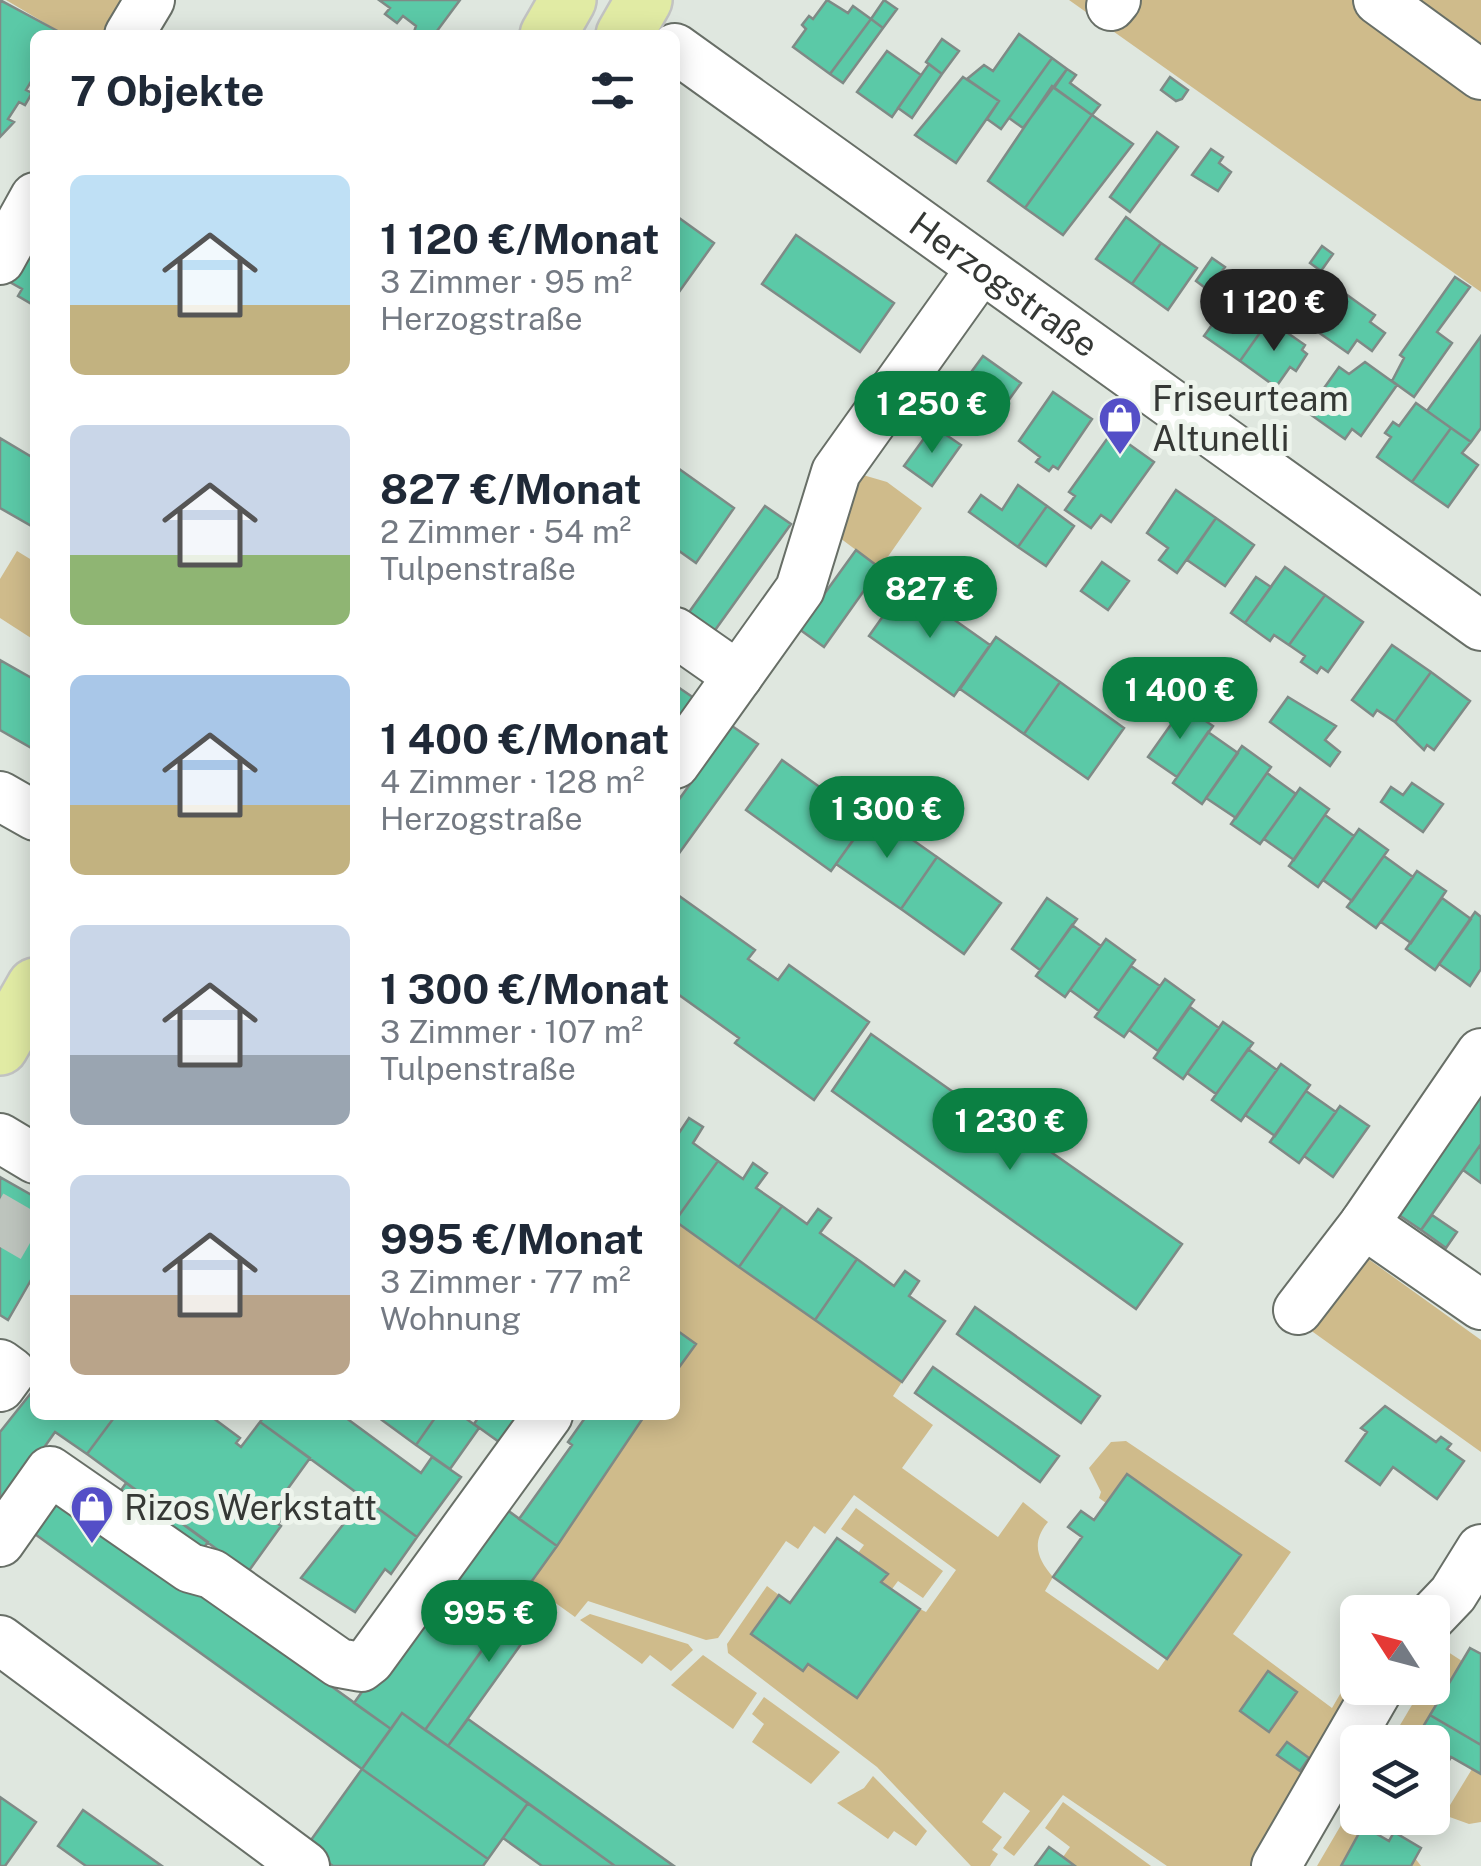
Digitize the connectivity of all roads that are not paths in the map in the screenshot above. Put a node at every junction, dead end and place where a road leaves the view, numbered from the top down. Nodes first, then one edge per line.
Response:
1 (150, 0) edge
2 (568, 0) edge
3 (1378, 0) edge
4 (132, 30) edge
5 (551, 30) edge
6 (680, 52) edge
7 (1481, 75) edge
8 (30, 207) edge
9 (0, 260) edge
10 (980, 270) junction
11 (1481, 626) edge
12 (680, 635) edge
13 (738, 676) junction
14 (680, 757) edge
15 (0, 796) edge
16 (30, 813) edge
17 (30, 995) edge
18 (0, 1047) edge
19 (1481, 1053) edge
20 (0, 1138) edge
21 (30, 1175) edge
22 (1364, 1224) junction
23 (1481, 1305) edge
24 (1298, 1310) dead end
25 (0, 1364) edge
26 (0, 1388) edge
27 (544, 1420) edge
28 (0, 1542) edge
29 (1481, 1548) edge
30 (1450, 1597) edge
31 (0, 1640) edge
32 (1370, 1705) edge
33 (306, 1866) edge
34 (1276, 1866) edge

1 - 4 street
2 - 5 main road
3 - 7 street
6 - 10 street, Herzogstraße
8 - 9 street
10 - 11 street, Herzogstraße
10 - 13 street
12 - 13 street
13 - 14 street
15 - 16 street
17 - 18 main road
19 - 22 street
20 - 21 street
22 - 23 street
22 - 24 street
25 - 26 street
27 - 28 street
29 - 30 street
31 - 33 street
32 - 34 street

